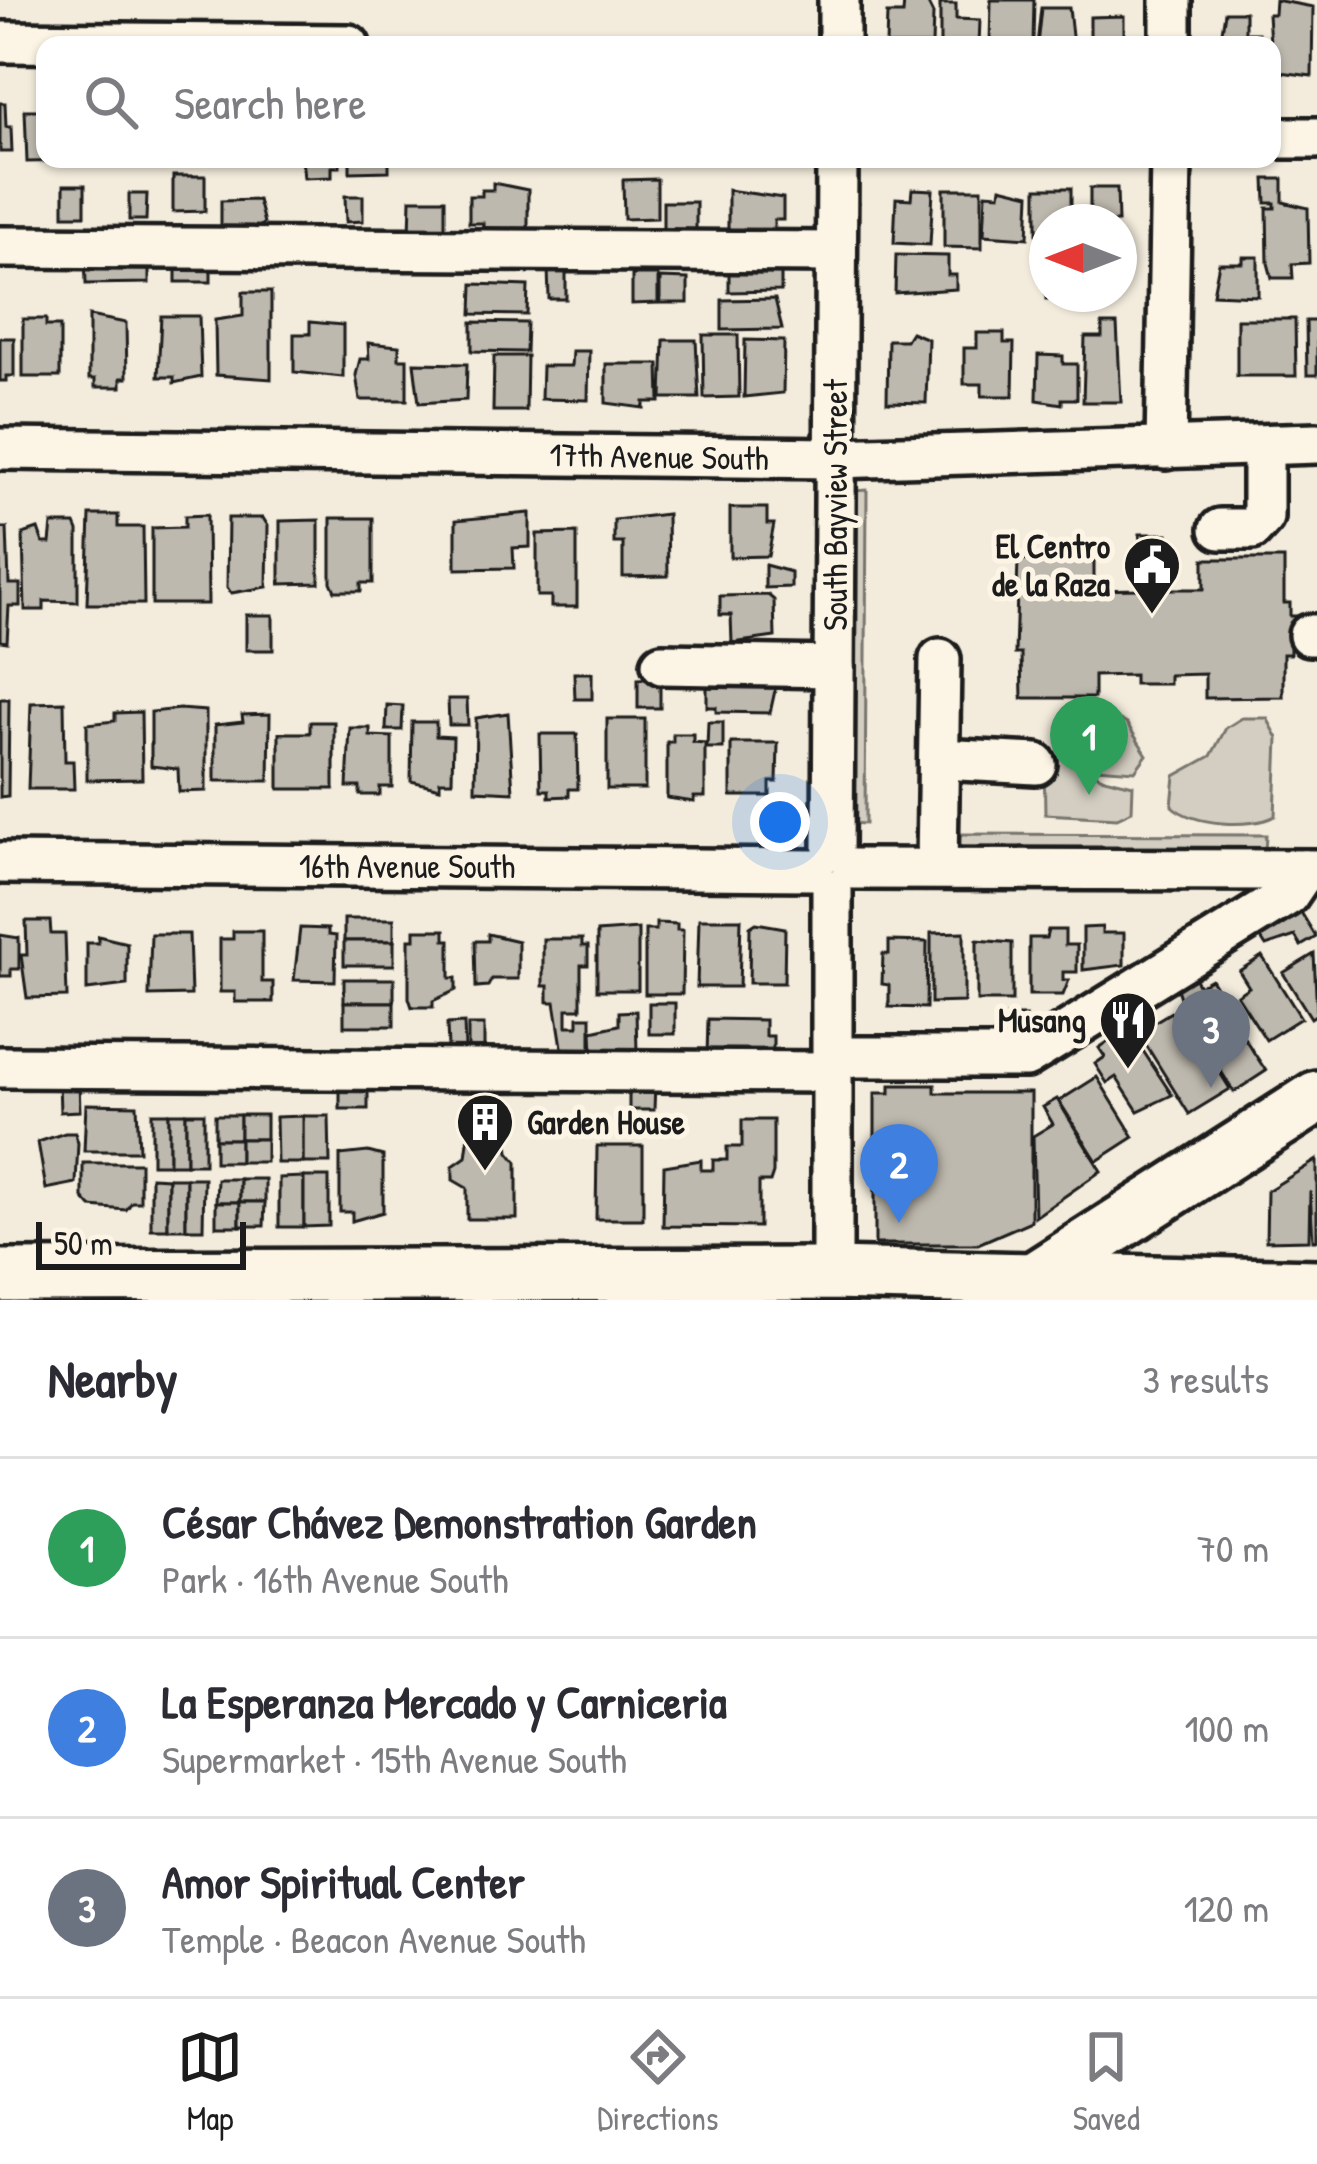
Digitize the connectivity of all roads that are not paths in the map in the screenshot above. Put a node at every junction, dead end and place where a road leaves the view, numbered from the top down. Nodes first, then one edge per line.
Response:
1 (839, 0) edge
2 (1172, 0) edge
3 (839, 36) edge
4 (1171, 36) edge
5 (0, 42) edge
6 (36, 42) edge
7 (1281, 138) edge
8 (1317, 138) edge
9 (837, 168) edge
10 (1171, 168) edge
11 (0, 247) edge
12 (836, 252) junction
13 (1317, 443) edge
14 (1263, 446) junction
15 (0, 449) edge
16 (1166, 449) junction
17 (836, 458) junction
18 (1220, 530) dead end
19 (940, 659) dead end
20 (662, 664) dead end
21 (834, 667) junction
22 (940, 759) junction
23 (1036, 764) dead end
24 (0, 863) edge
25 (937, 867) junction
26 (833, 870) junction
27 (1311, 870) edge
28 (832, 1065) junction
29 (0, 1067) edge
30 (1317, 1097) edge
31 (832, 1274) junction
32 (0, 1276) edge
33 (1317, 1286) edge
34 (653, 1288) edge
35 (742, 1288) edge
36 (1014, 1291) edge

1 - 3 street
2 - 4 street
5 - 6 street
7 - 8 street
9 - 12 street, South Bayview Street
10 - 16 street
11 - 12 street
12 - 17 street, South Bayview Street
13 - 14 street, 17th Avenue South
14 - 16 street, 17th Avenue South
14 - 18 street
15 - 17 street, 17th Avenue South
16 - 17 street, 17th Avenue South
17 - 21 street, South Bayview Street
19 - 22 street
20 - 21 street
21 - 26 street, South Bayview Street
22 - 23 street
22 - 25 street
24 - 26 street, 16th Avenue South
25 - 26 street, 16th Avenue South
25 - 27 street, 16th Avenue South
26 - 28 street, South Bayview Street
27 - 28 street
28 - 29 street
28 - 31 street, South Bayview Street
30 - 36 main road
31 - 35 main road
31 - 36 main road
32 - 34 main road
33 - 36 main road
34 - 35 main road

